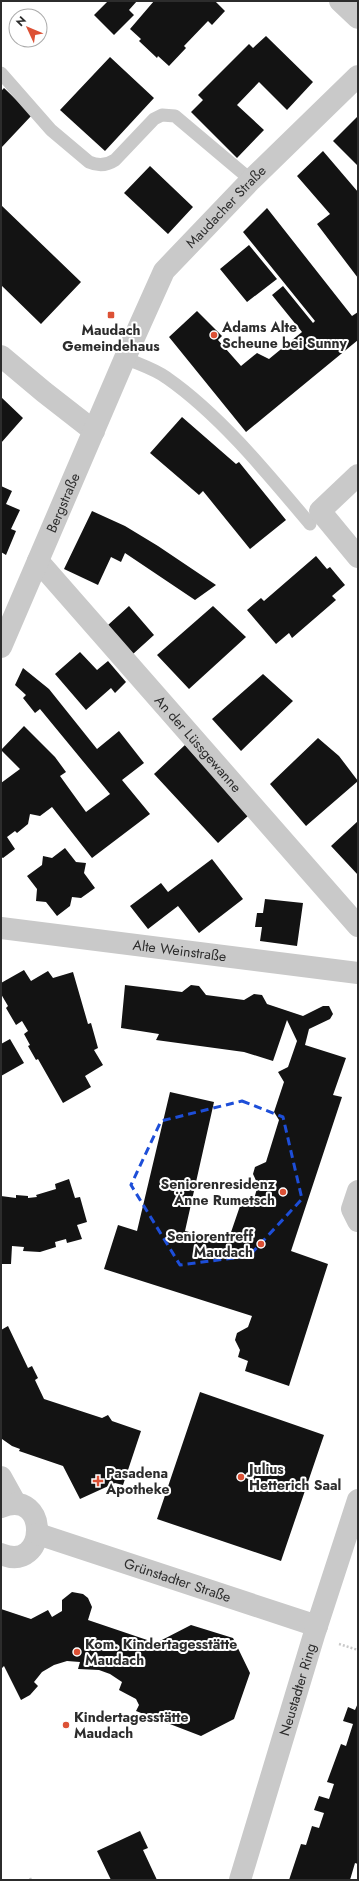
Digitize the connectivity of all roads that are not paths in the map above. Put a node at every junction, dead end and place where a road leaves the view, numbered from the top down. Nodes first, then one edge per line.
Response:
1 (340, 1) edge
2 (358, 18) edge
3 (1, 73) edge
4 (358, 76) edge
5 (251, 180) junction
6 (1, 356) edge
7 (125, 358) junction
8 (94, 431) junction
9 (358, 475) edge
10 (310, 524) dead end
11 (358, 557) edge
12 (38, 561) junction
13 (1, 647) edge
14 (358, 926) edge
15 (1, 928) edge
16 (358, 973) edge
17 (358, 1191) edge
18 (358, 1222) edge
19 (1, 1477) edge
20 (358, 1500) edge
21 (8, 1506) edge
22 (38, 1534) junction
23 (1, 1554) edge
24 (317, 1626) junction
25 (240, 1880) edge

1 - 2 street
3 - 5 lane
4 - 5 street, Maudacher Straße
5 - 7 street, Maudacher Straße
6 - 8 street
7 - 8 street, Bergstraße
7 - 10 lane
8 - 12 street, Bergstraße
9 - 11 street
12 - 13 street, Bergstraße
12 - 14 street, An der Lüssgewanne
15 - 16 street, Alte Weinstraße
17 - 18 street
19 - 21 street
20 - 24 street, Neustadter Ring
21 - 22 street
22 - 23 street
22 - 24 street, Grünstadter Straße
24 - 25 street, Neustadter Ring

